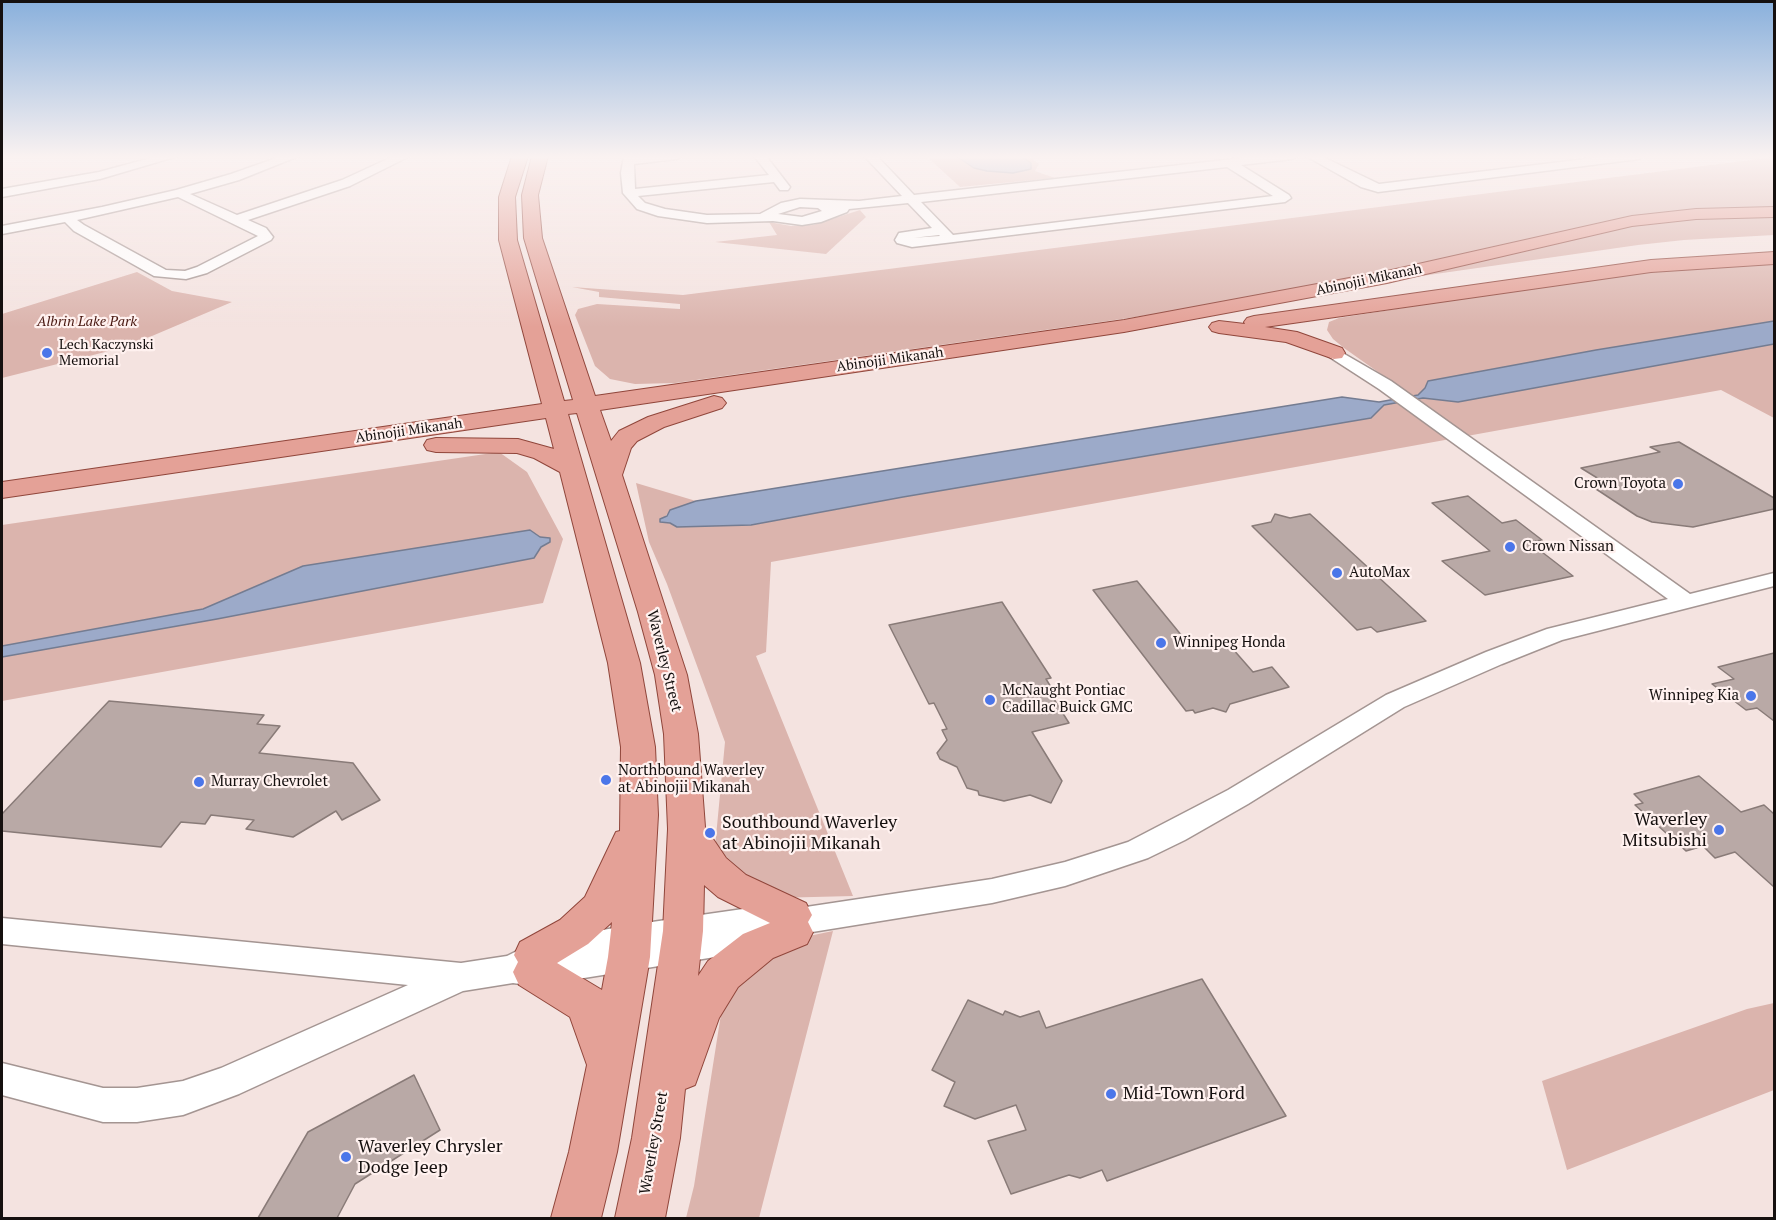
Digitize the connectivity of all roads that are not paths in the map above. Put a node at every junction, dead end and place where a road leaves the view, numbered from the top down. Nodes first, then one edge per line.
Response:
1 (90, 213) edge
2 (221, 213) edge
3 (257, 213) edge
4 (507, 213) edge
5 (531, 213) edge
6 (663, 213) edge
7 (763, 213) edge
8 (795, 213) edge
9 (821, 213) edge
10 (925, 213) edge
11 (1148, 213) edge
12 (1747, 213) edge
13 (68, 218) junction
14 (236, 220) junction
15 (2, 230) edge
16 (1689, 245) dead end
17 (1774, 248) edge
18 (1774, 258) edge
19 (1475, 290) junction
20 (1328, 311) junction
21 (1124, 326) junction
22 (1219, 327) junction
23 (1334, 353) junction
24 (571, 358) junction
25 (542, 363) junction
26 (713, 395) junction
27 (589, 413) junction
28 (557, 418) junction
29 (436, 436) junction
30 (571, 468) junction
31 (609, 475) junction
32 (2, 490) edge
33 (2, 510) edge
34 (1774, 580) edge
35 (1686, 601) junction
36 (640, 815) junction
37 (687, 829) junction
38 (797, 922) junction
39 (2, 931) edge
40 (682, 940) junction
41 (630, 948) junction
42 (527, 965) junction
43 (461, 977) junction
44 (610, 1069) junction
45 (2, 1079) edge
46 (656, 1138) junction
47 (576, 1218) edge
48 (640, 1218) edge

1 - 13 street
2 - 14 street
3 - 14 street
4 - 25 main road
5 - 24 main road, Waverley Street
6 - 7 street
8 - 9 street
10 - 11 street
12 - 21 main road, Abinojii Mikanah
13 - 14 street
13 - 15 street
16 - 21 main road
17 - 19 main road
18 - 19 main road, Abinojii Mikanah
19 - 20 main road, Abinojii Mikanah
20 - 22 main road, Abinojii Mikanah
20 - 23 main road
21 - 26 main road, Abinojii Mikanah
22 - 23 main road
22 - 26 main road, Abinojii Mikanah
23 - 35 street
24 - 26 main road
24 - 27 main road, Waverley Street
25 - 28 main road
25 - 29 main road
26 - 27 main road, Abinojii Mikanah
26 - 31 main road
27 - 28 main road, Abinojii Mikanah
27 - 31 main road, Waverley Street
28 - 29 main road, Abinojii Mikanah
28 - 30 main road
29 - 30 main road
29 - 32 main road, Abinojii Mikanah
29 - 33 main road, Abinojii Mikanah
30 - 36 main road
31 - 37 main road, Waverley Street
34 - 35 street
35 - 38 street
36 - 41 main road
36 - 42 main road
37 - 38 main road
37 - 40 main road, Waverley Street
38 - 40 street
38 - 46 main road
39 - 43 street
40 - 41 street
40 - 46 main road, Waverley Street
41 - 42 street
41 - 44 main road
42 - 43 street
42 - 44 main road
43 - 45 street
44 - 47 main road
46 - 48 main road, Waverley Street

